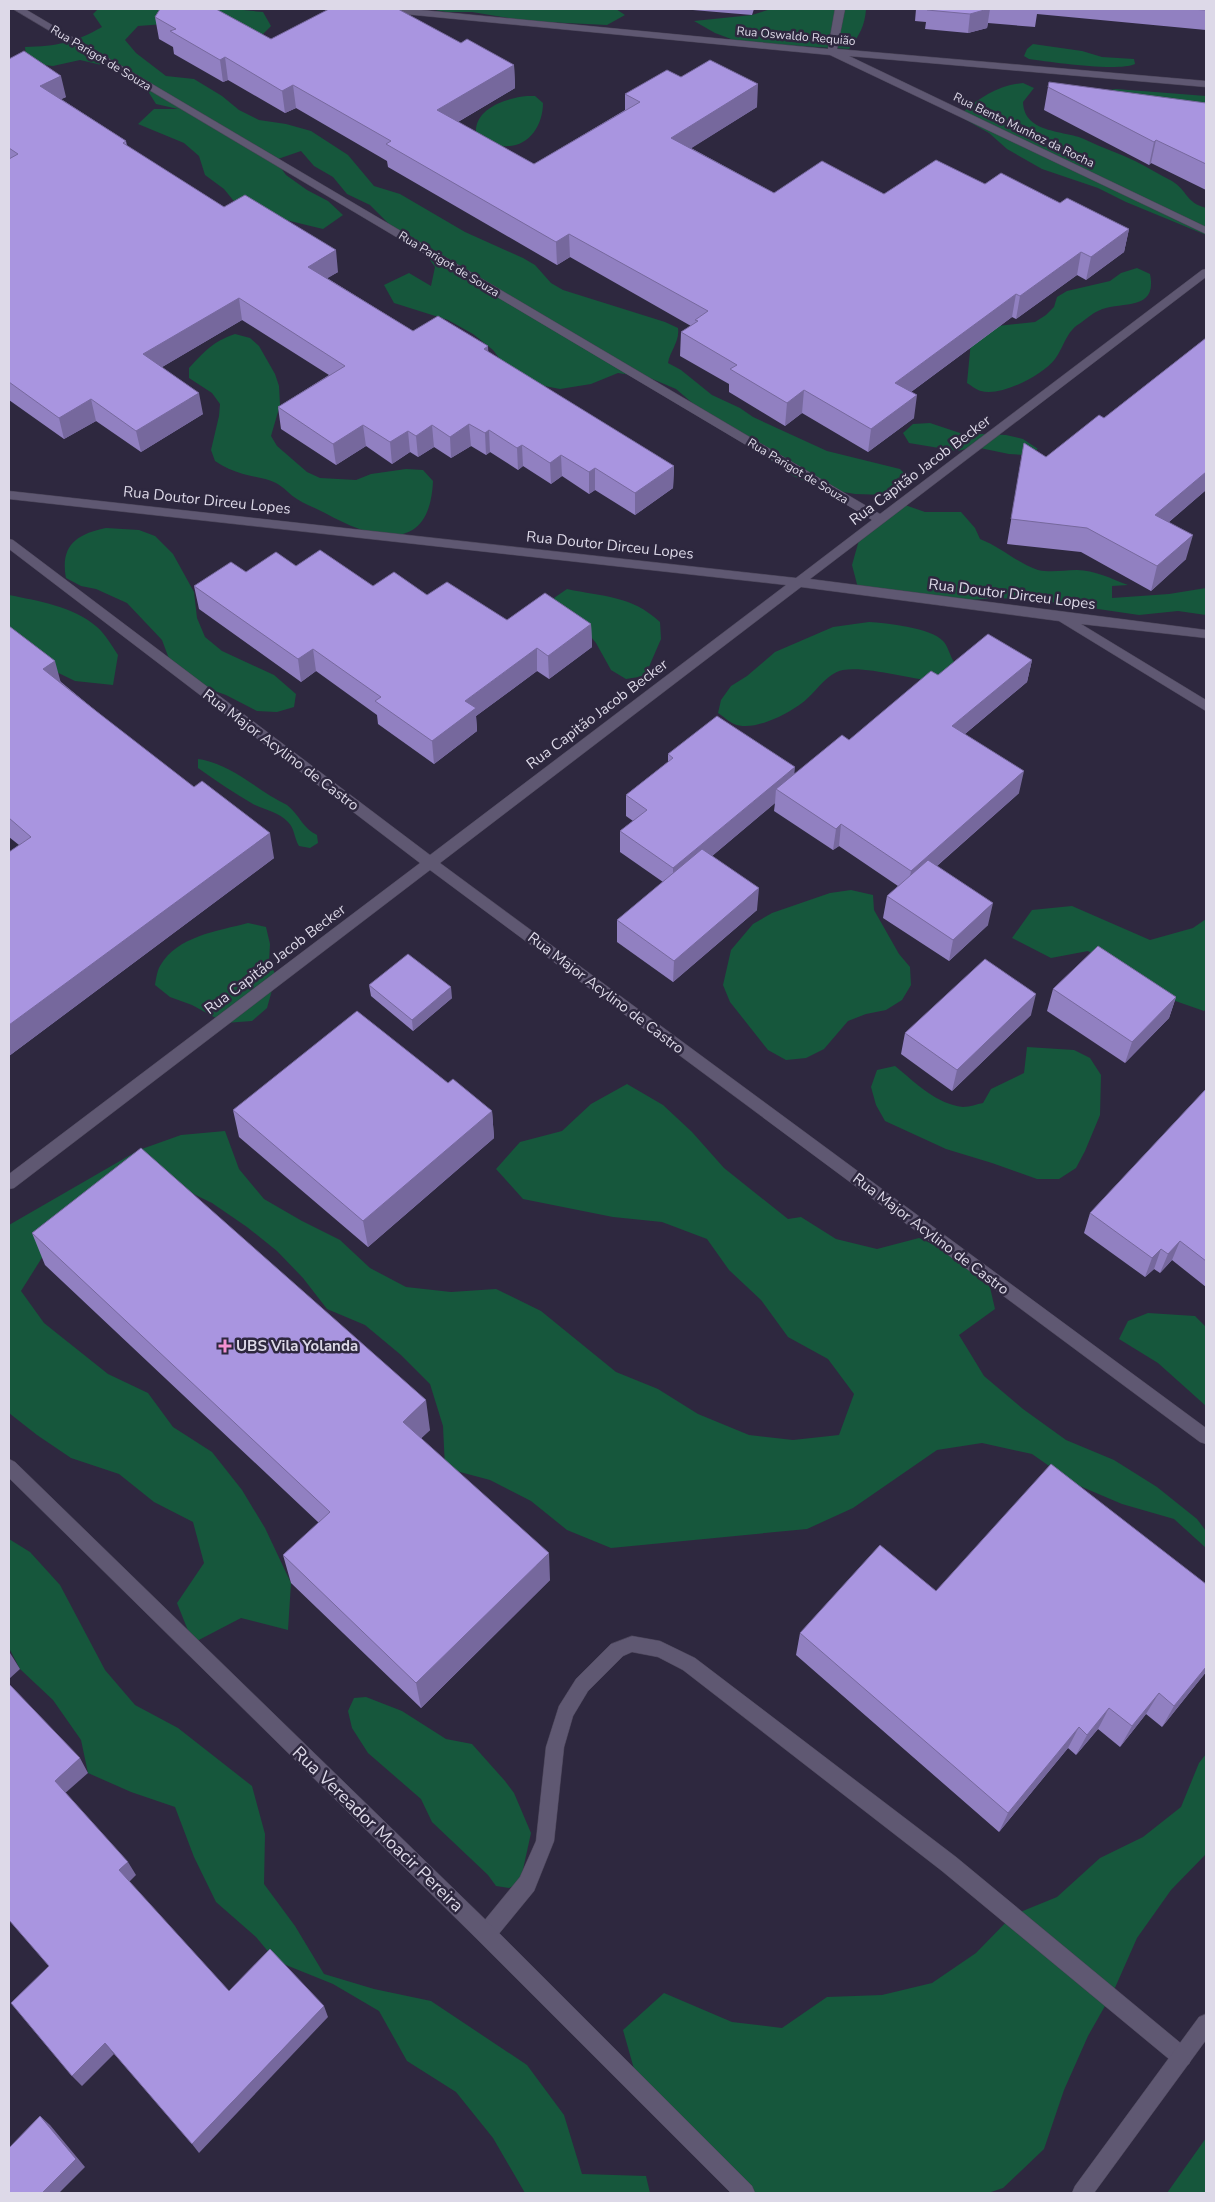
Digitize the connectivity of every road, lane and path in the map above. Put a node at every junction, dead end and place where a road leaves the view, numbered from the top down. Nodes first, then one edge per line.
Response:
1 (18, 9) edge
2 (383, 9) edge
3 (840, 9) edge
4 (832, 52) junction
5 (1206, 84) edge
6 (1206, 231) edge
7 (1206, 272) edge
8 (9, 495) edge
9 (881, 520) junction
10 (9, 543) edge
11 (797, 582) junction
12 (1060, 617) junction
13 (1206, 634) edge
14 (1206, 706) edge
15 (429, 862) junction
16 (9, 1183) edge
17 (1206, 1437) edge
18 (9, 1467) edge
19 (486, 1934) junction
20 (1206, 2024) edge
21 (1182, 2057) junction
22 (745, 2193) edge
23 (1082, 2193) edge

1 - 9 street, Rua Parigot de Souza
2 - 4 street, Rua Oswaldo Requião
3 - 4 street
4 - 5 street, Rua Oswaldo Requião
4 - 6 street, Rua Bento Munhoz da Rocha
7 - 9 street, Rua Capitão Jacob Becker
8 - 11 street, Rua Doutor Dirceu Lopes
9 - 11 street, Rua Capitão Jacob Becker
10 - 15 street, Rua Major Acylino de Castro
11 - 12 street, Rua Doutor Dirceu Lopes
11 - 15 street, Rua Capitão Jacob Becker
12 - 13 street, Rua Doutor Dirceu Lopes
12 - 14 street
15 - 16 street, Rua Capitão Jacob Becker
15 - 17 street, Rua Major Acylino de Castro
18 - 19 street, Rua Vereador Moacir Pereira
19 - 21 street
19 - 22 street, Rua Vereador Moacir Pereira
20 - 21 street
21 - 23 street

